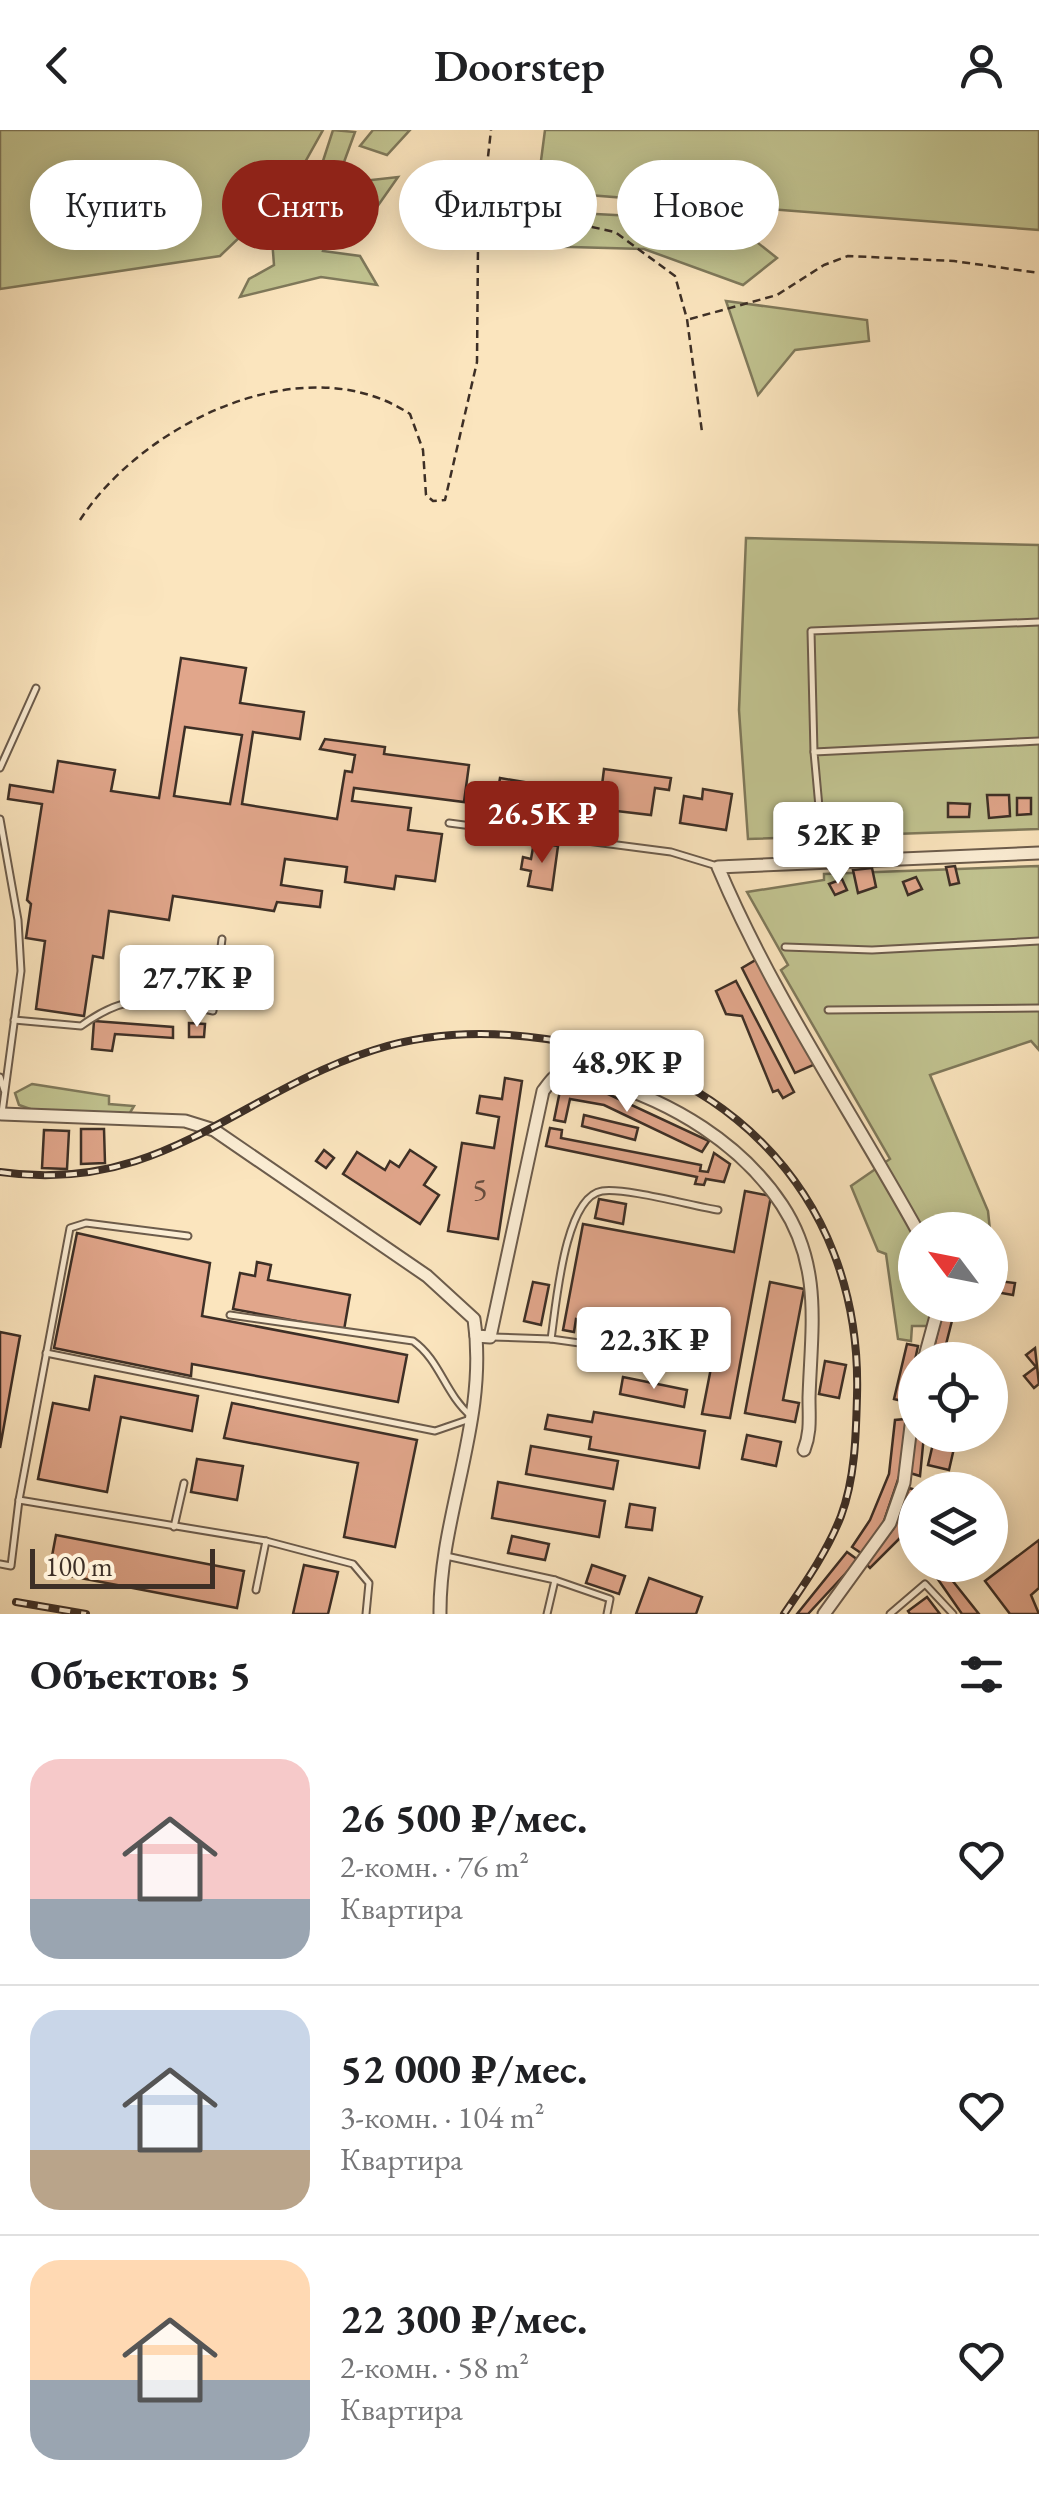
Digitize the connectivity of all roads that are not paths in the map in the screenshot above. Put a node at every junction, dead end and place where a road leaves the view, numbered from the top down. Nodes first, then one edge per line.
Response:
1 (1039, 622) edge
2 (36, 688) dead end
3 (1039, 741) edge
4 (814, 752) junction
5 (0, 768) edge
6 (0, 819) edge
7 (449, 823) dead end
8 (1039, 853) edge
9 (824, 862) junction
10 (718, 867) junction
11 (222, 939) dead end
12 (1039, 941) edge
13 (784, 947) dead end
14 (1039, 1008) edge
15 (828, 1010) dead end
16 (14, 1020) junction
17 (0, 1077) edge
18 (5, 1093) junction
19 (1, 1113) edge
20 (718, 1210) dead end
21 (906, 1212) edge
22 (188, 1236) dead end
23 (230, 1315) dead end
24 (483, 1337) junction
25 (551, 1340) junction
26 (46, 1353) junction
27 (658, 1354) dead end
28 (473, 1418) junction
29 (804, 1450) dead end
30 (908, 1452) edge
31 (184, 1483) dead end
32 (19, 1500) junction
33 (174, 1527) junction
34 (266, 1541) junction
35 (444, 1556) junction
36 (0, 1564) edge
37 (555, 1580) junction
38 (256, 1590) dead end
39 (366, 1614) edge
40 (440, 1614) edge
41 (547, 1614) edge
42 (607, 1614) edge
43 (824, 1614) edge
44 (890, 1614) edge
45 (953, 1614) edge

1 - 4 lane
2 - 5 lane
3 - 4 lane
4 - 9 lane
6 - 16 lane
7 - 10 lane
8 - 9 street
9 - 10 street
10 - 21 street
11 - 16 lane
12 - 13 lane
14 - 15 lane
16 - 18 lane
17 - 18 lane
18 - 19 lane
19 - 24 street
20 - 25 lane
22 - 26 lane
23 - 28 lane
24 - 25 lane
24 - 28 street
24 - 29 street
25 - 27 lane
26 - 28 lane
26 - 32 lane
28 - 35 street
30 - 43 street
31 - 33 lane
32 - 33 lane
32 - 36 lane
33 - 34 lane
34 - 38 lane
34 - 39 lane
35 - 37 lane
35 - 40 street
37 - 41 lane
37 - 42 lane
44 - 45 lane

